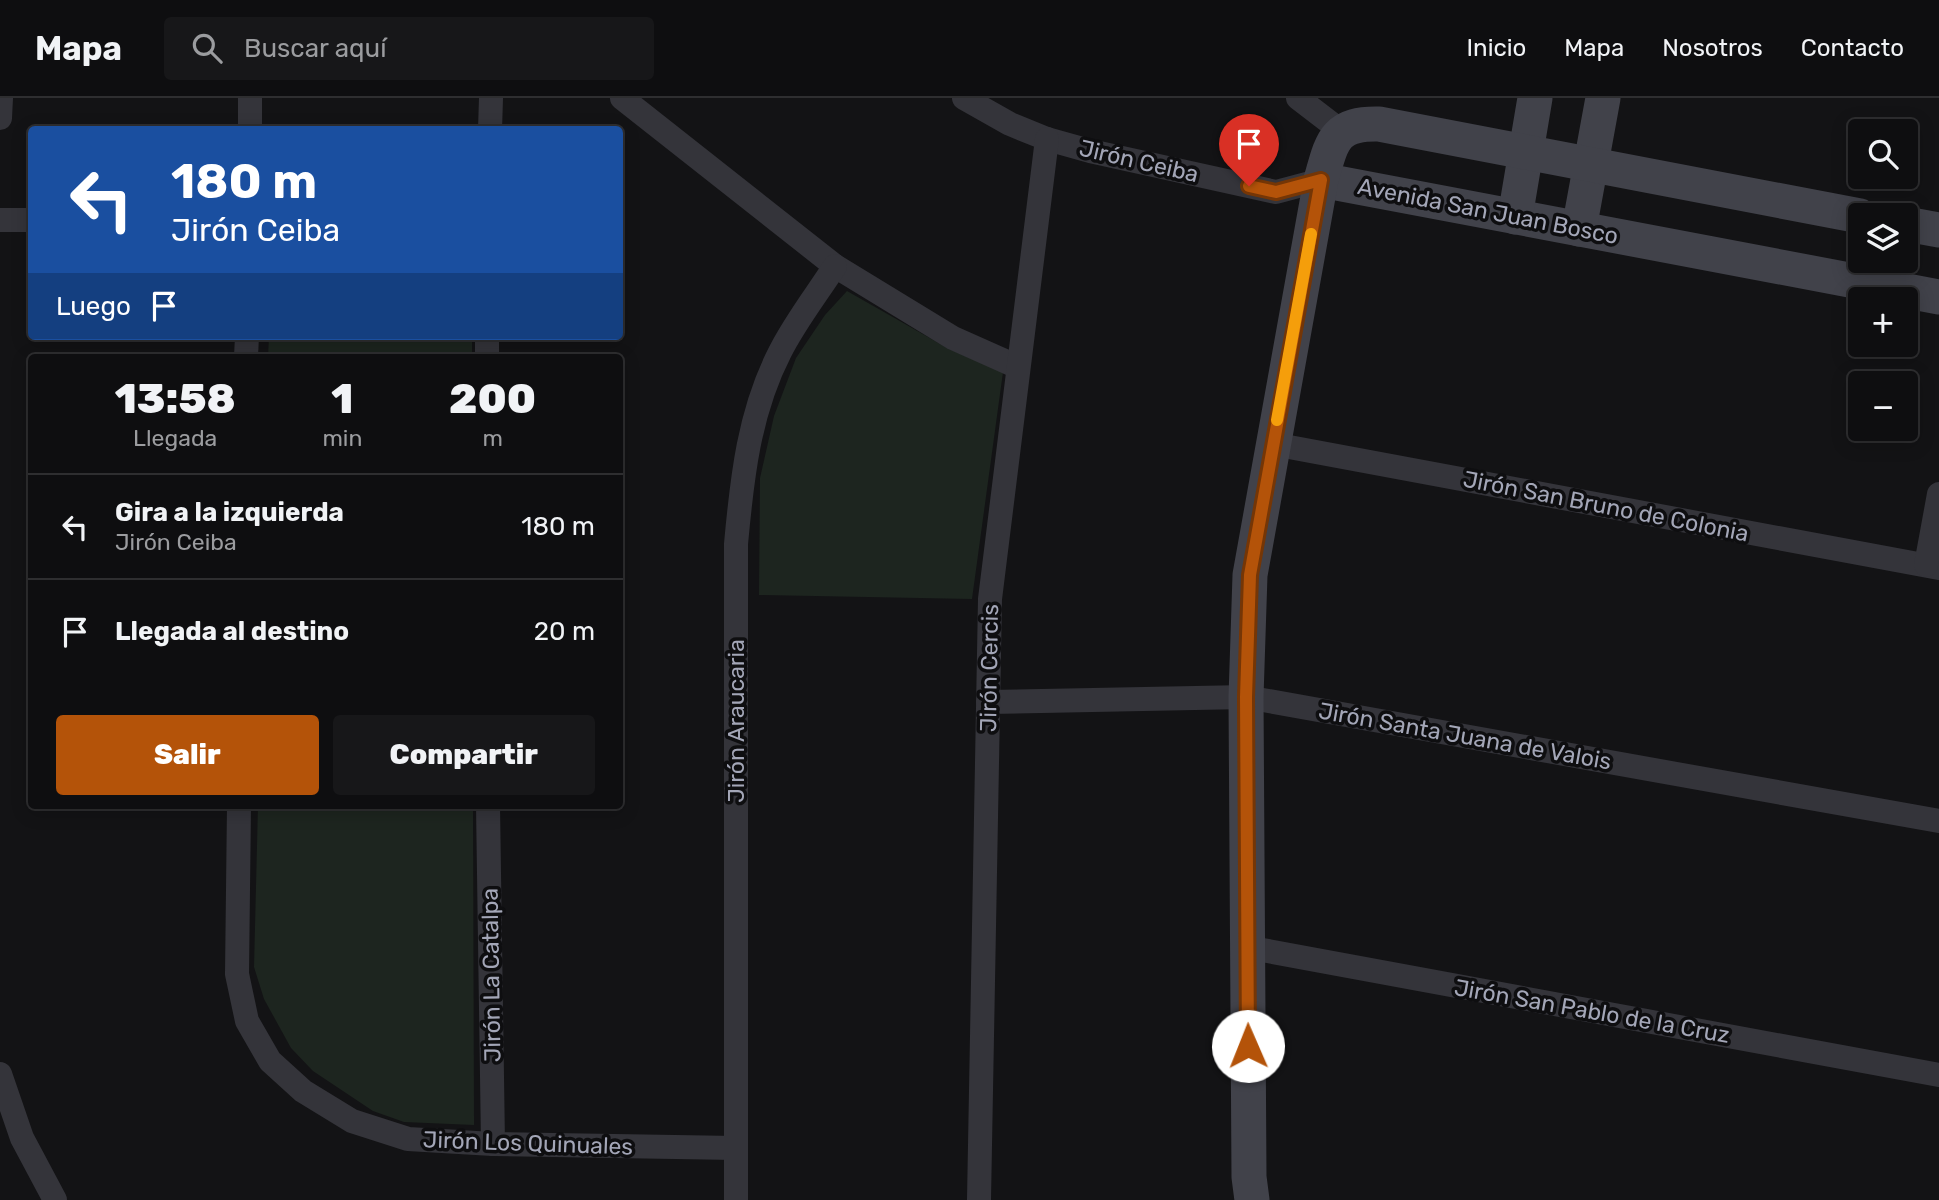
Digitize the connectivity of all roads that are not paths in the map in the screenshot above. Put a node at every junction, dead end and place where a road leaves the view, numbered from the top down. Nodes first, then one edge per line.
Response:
1 (1, 98) edge
2 (250, 98) edge
3 (491, 98) edge
4 (622, 98) edge
5 (964, 98) edge
6 (1298, 98) edge
7 (1535, 98) edge
8 (1603, 98) edge
9 (0, 118) edge
10 (250, 126) edge
11 (490, 126) edge
12 (1341, 131) junction
13 (1047, 139) junction
14 (1525, 151) junction
15 (1591, 164) junction
16 (1321, 180) junction
17 (1848, 214) edge
18 (1515, 216) junction
19 (0, 220) edge
20 (28, 220) edge
21 (1918, 226) edge
22 (1579, 229) junction
23 (1939, 230) edge
24 (835, 265) junction
25 (1939, 297) edge
26 (1018, 367) junction
27 (1273, 444) junction
28 (1939, 494) edge
29 (1933, 566) edge
30 (1246, 697) junction
31 (988, 702) junction
32 (239, 809) edge
33 (488, 809) edge
34 (1939, 821) edge
35 (1246, 947) junction
36 (0, 1074) edge
37 (1939, 1075) edge
38 (493, 1144) junction
39 (736, 1148) junction
40 (55, 1200) edge
41 (736, 1200) edge
42 (979, 1200) edge
43 (1252, 1200) edge

1 - 9 street
2 - 10 street
3 - 11 street
4 - 24 street
5 - 13 street, Jirón Ceiba
6 - 12 street
7 - 14 street
8 - 15 street
12 - 14 street
12 - 16 street
13 - 16 street, Jirón Ceiba
13 - 26 street, Jirón Cercis
14 - 15 street
14 - 18 street
15 - 17 street
15 - 22 street
16 - 18 street, Avenida San Juan Bosco
16 - 27 street
18 - 22 street, Avenida San Juan Bosco
19 - 20 street
21 - 23 street
22 - 25 street, Avenida San Juan Bosco
24 - 26 street
24 - 39 street, Jirón Araucaria
26 - 31 street, Jirón Cercis
27 - 29 street, Jirón San Bruno de Colonia
27 - 30 street
28 - 29 street
30 - 31 street, Jirón Santa Juana de Valois
30 - 34 street, Jirón Santa Juana de Valois
30 - 35 street
31 - 42 street, Jirón Cercis
32 - 38 street, Jirón Los Quinuales
33 - 38 street, Jirón La Catalpa
35 - 37 street, Jirón San Pablo de la Cruz
35 - 43 street
36 - 40 street
38 - 39 street, Jirón Los Quinuales
39 - 41 street, Jirón Araucaria

